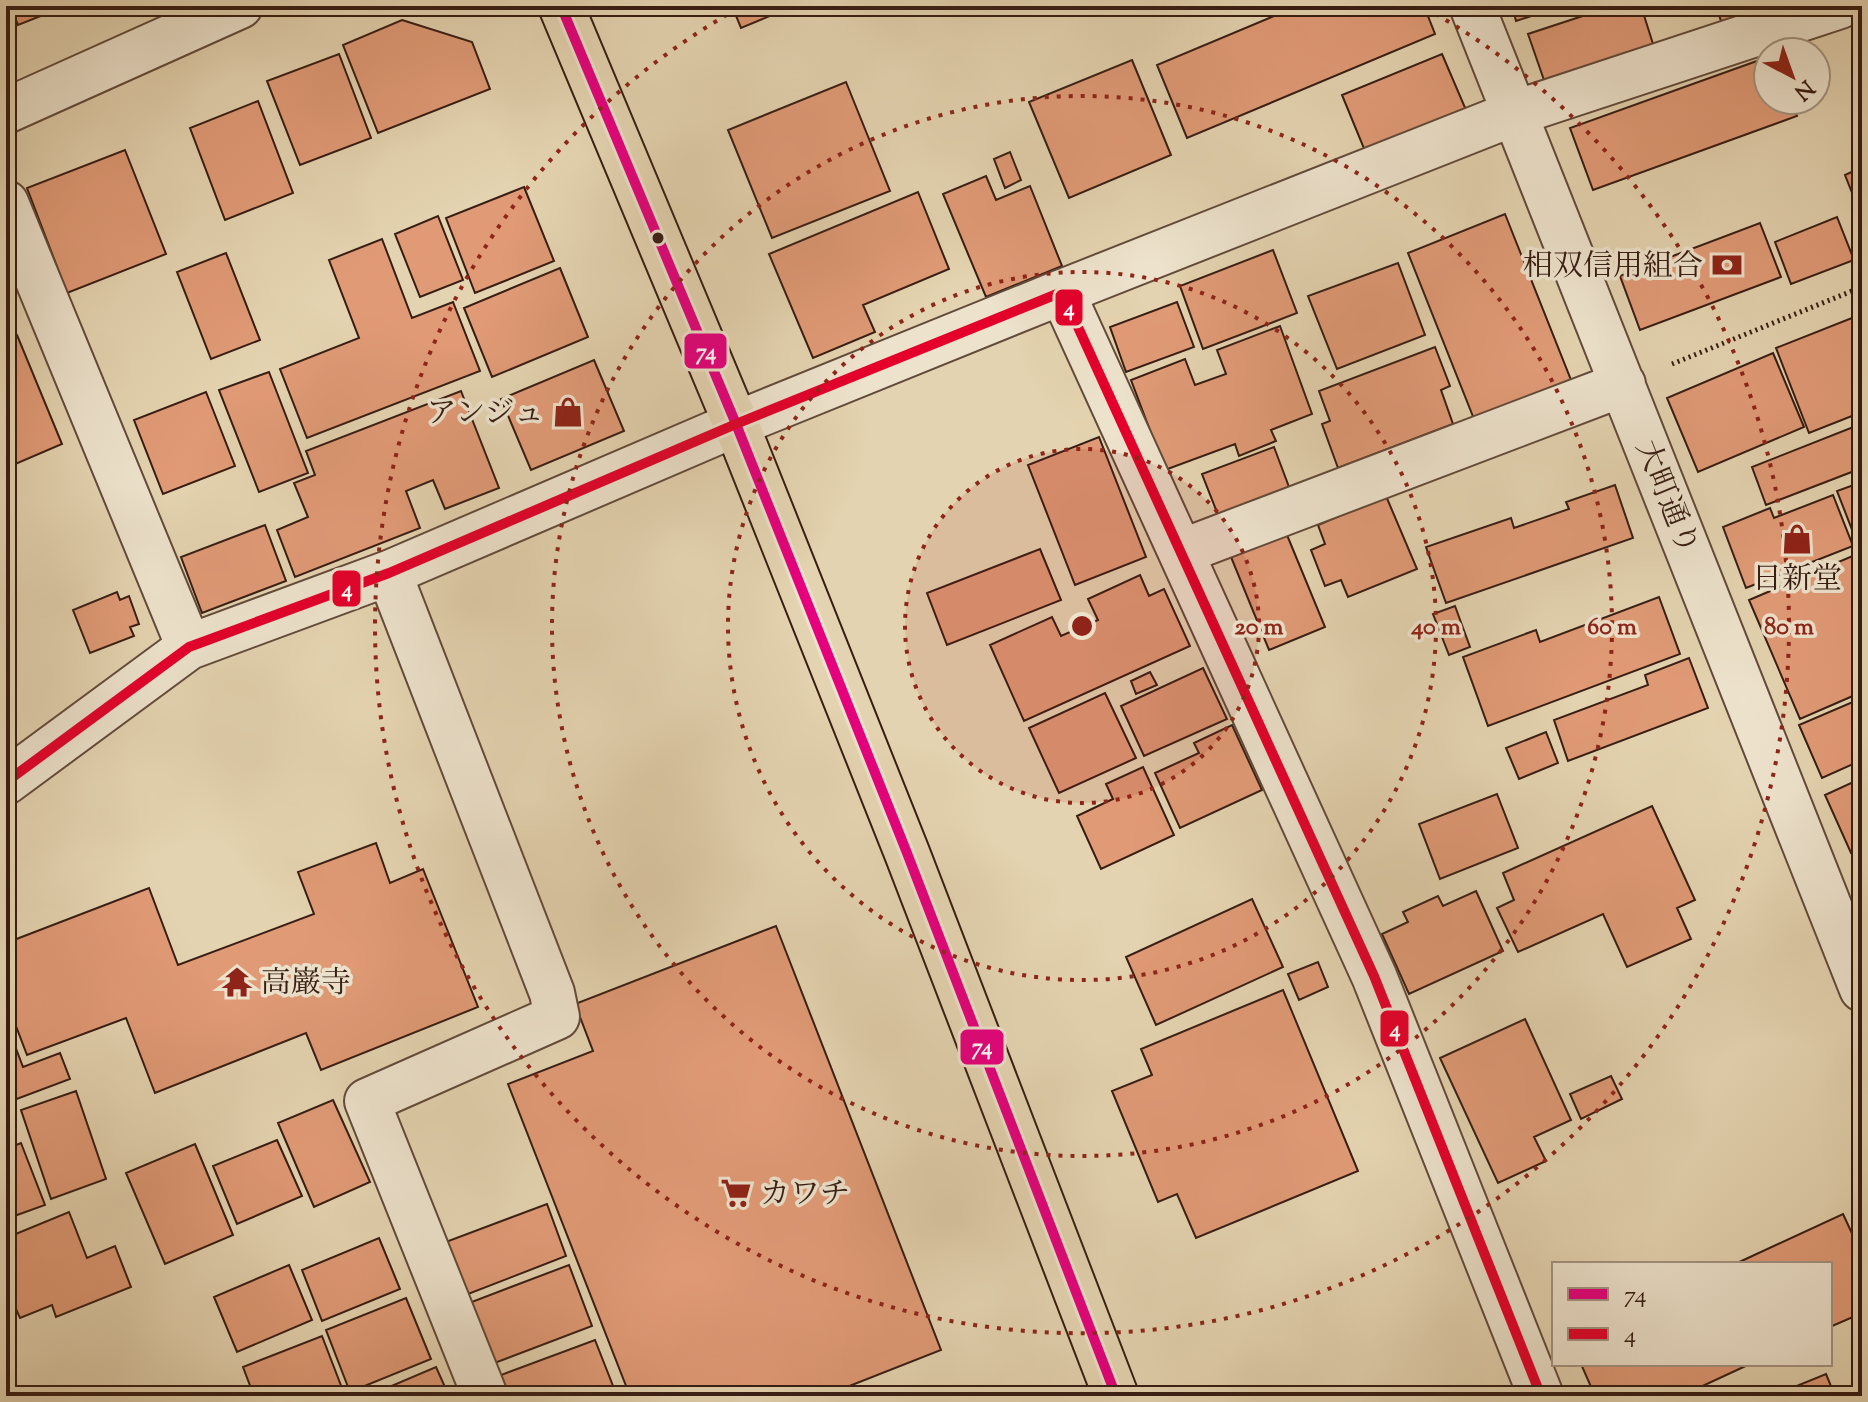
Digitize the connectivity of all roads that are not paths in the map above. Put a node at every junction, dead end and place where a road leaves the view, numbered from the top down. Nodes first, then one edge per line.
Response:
1 (240, 6) edge
2 (561, 6) edge
3 (1472, 6) edge
4 (1840, 6) edge
5 (6, 111) edge
6 (1515, 113) junction
7 (6, 203) edge
8 (1062, 292) junction
9 (1623, 384) junction
10 (736, 424) junction
11 (1181, 552) junction
12 (389, 573) junction
13 (189, 647) junction
14 (6, 782) edge
15 (1862, 989) edge
16 (485, 1396) edge
17 (1116, 1396) edge
18 (1541, 1396) edge

1 - 5 street
2 - 10 highway
3 - 6 street, 大町通り
4 - 6 street
6 - 8 street
6 - 9 street, 大町通り
7 - 13 street
8 - 10 street
8 - 11 street
9 - 11 street
9 - 15 street, 大町通り
10 - 12 street
10 - 17 highway
11 - 18 street
12 - 13 street
12 - 16 street
13 - 14 street

